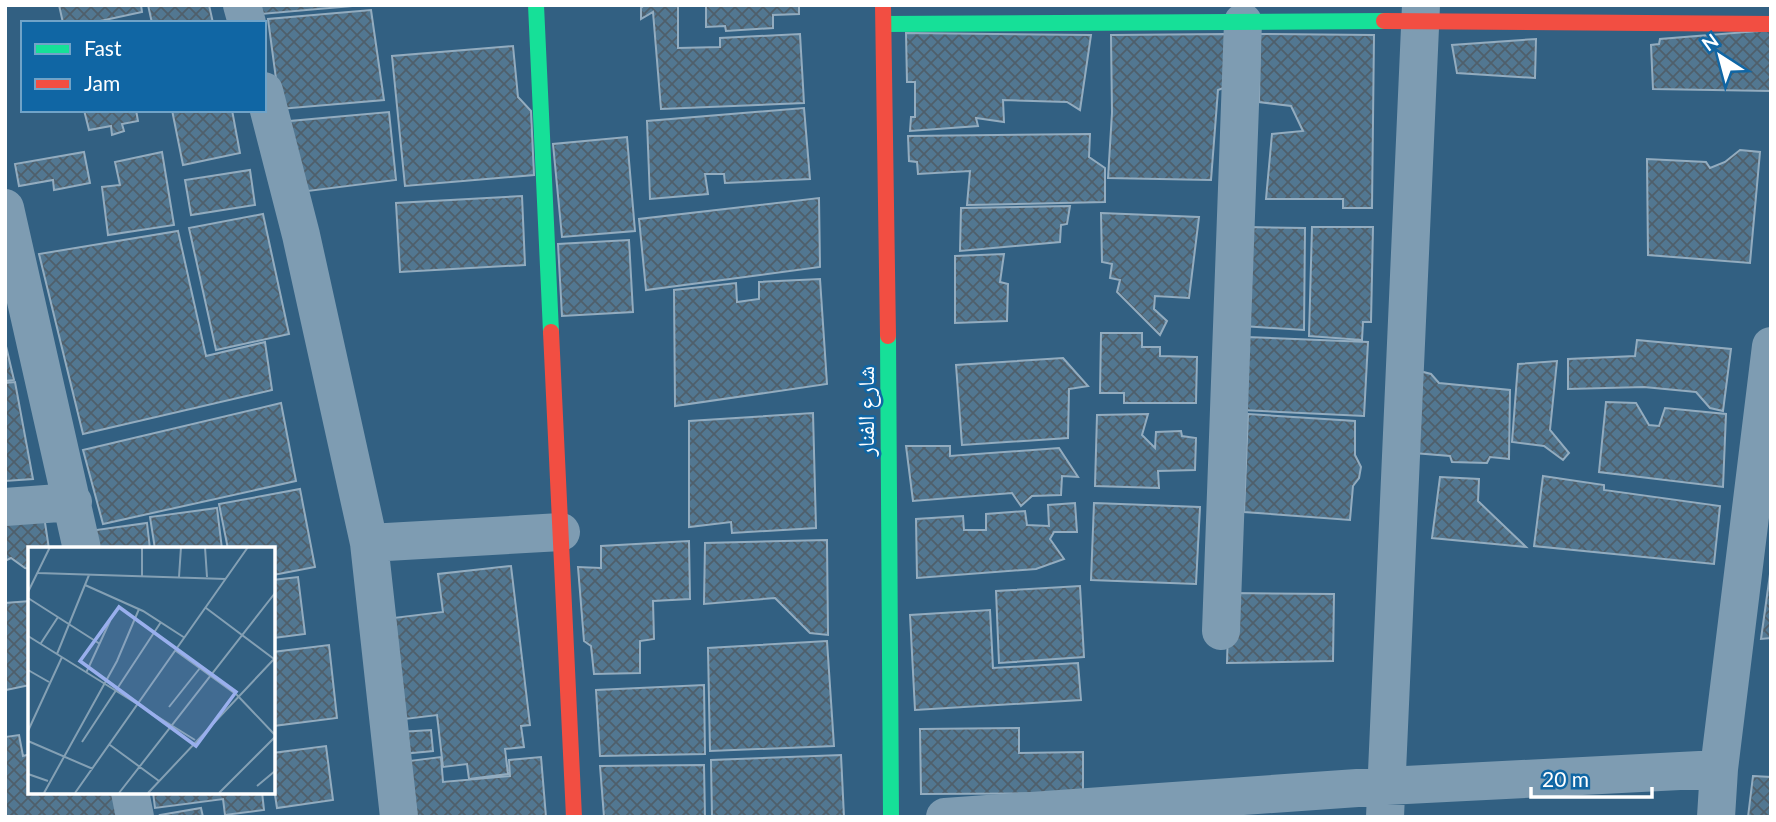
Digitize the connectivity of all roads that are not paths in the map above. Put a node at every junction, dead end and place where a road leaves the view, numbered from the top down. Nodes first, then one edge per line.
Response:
1 (536, 5) edge
2 (883, 5) edge
3 (1421, 13) edge
4 (1244, 22) junction
5 (884, 24) junction
6 (1771, 24) edge
7 (266, 99) edge
8 (5, 208) edge
9 (1771, 346) edge
10 (73, 502) junction
11 (5, 507) edge
12 (561, 532) junction
13 (369, 543) junction
14 (82, 547) edge
15 (1221, 631) dead end
16 (1720, 769) junction
17 (130, 794) edge
18 (1386, 801) edge
19 (135, 817) edge
20 (399, 817) edge
21 (574, 817) edge
22 (891, 817) edge
23 (945, 817) edge
24 (1716, 817) edge

1 - 12 street
2 - 5 street, شارع الفنار
3 - 4 street
3 - 6 street
3 - 18 street
4 - 5 street
4 - 15 street
5 - 22 street, شارع الفنار
7 - 13 street
8 - 10 street
9 - 16 street
10 - 11 street
10 - 14 street
12 - 13 street
12 - 21 street
13 - 20 street
16 - 18 street
16 - 24 street
17 - 19 street
18 - 23 street

